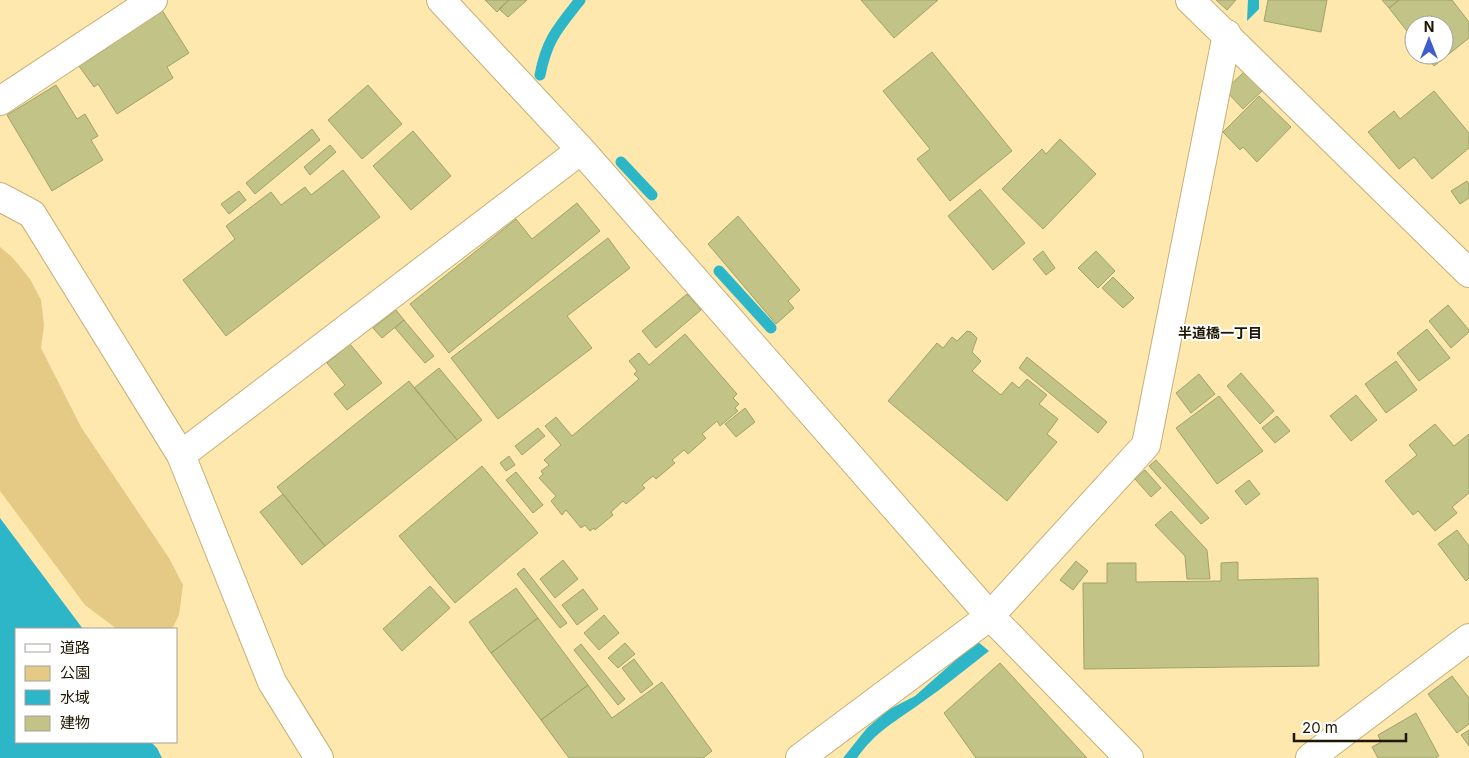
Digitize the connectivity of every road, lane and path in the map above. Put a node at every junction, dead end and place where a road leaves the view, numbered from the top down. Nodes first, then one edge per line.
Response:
1 (153, 0) edge
2 (440, 0) edge
3 (1190, 0) edge
4 (1227, 34) junction
5 (0, 101) edge
6 (581, 150) junction
7 (0, 197) edge
8 (1469, 273) edge
9 (180, 454) junction
10 (990, 616) junction
11 (1469, 638) edge
12 (319, 758) edge
13 (800, 758) edge
14 (1129, 758) edge
15 (1310, 758) edge

1 - 5 street
2 - 6 street
3 - 4 street
4 - 8 street
4 - 10 street
6 - 9 street
6 - 10 street
7 - 9 street
9 - 12 street
10 - 13 street
10 - 14 street
11 - 15 street

